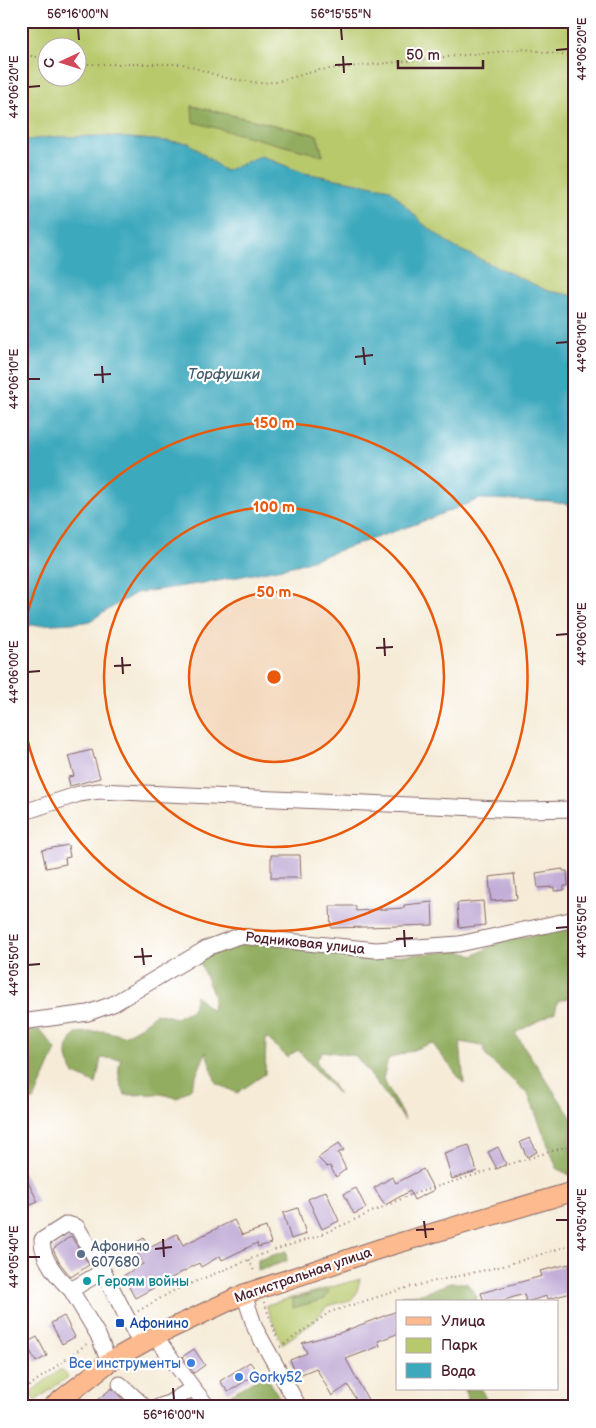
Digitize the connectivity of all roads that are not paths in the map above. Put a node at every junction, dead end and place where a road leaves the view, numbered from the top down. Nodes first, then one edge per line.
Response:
1 (575, 809) edge
2 (21, 814) edge
3 (575, 919) edge
4 (21, 1022) edge
5 (575, 1191) edge
6 (103, 1271) junction
7 (71, 1290) junction
8 (244, 1294) junction
9 (148, 1341) junction
10 (109, 1362) junction
11 (120, 1384) dead end
12 (193, 1388) junction
13 (52, 1407) edge
14 (144, 1407) edge
15 (158, 1407) edge
16 (208, 1407) edge
17 (299, 1407) edge

1 - 2 street
3 - 4 street, Родниковая улица
5 - 8 main road, Магистральная улица
6 - 7 street
6 - 7 street
6 - 9 street
7 - 10 street
8 - 9 main road, Магистральная улица
8 - 17 street
9 - 10 main road, Магистральная улица
9 - 12 street
10 - 13 main road, Магистральная улица
11 - 14 street
12 - 15 street
12 - 16 street

